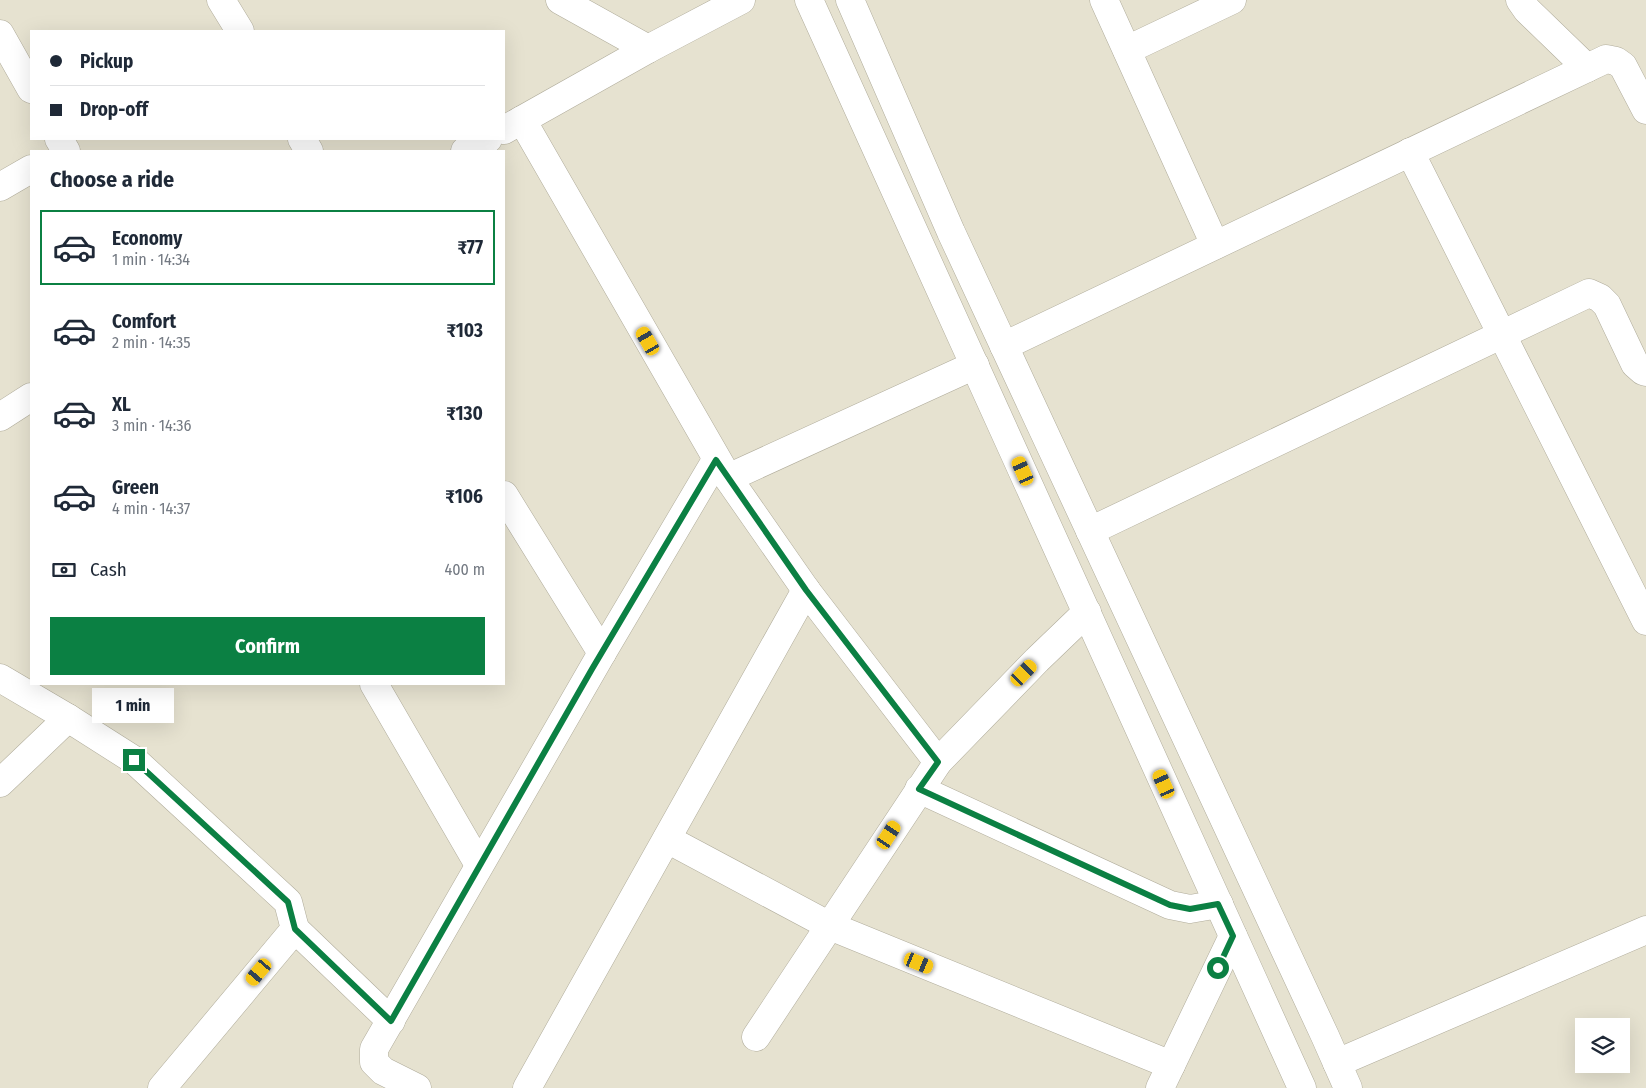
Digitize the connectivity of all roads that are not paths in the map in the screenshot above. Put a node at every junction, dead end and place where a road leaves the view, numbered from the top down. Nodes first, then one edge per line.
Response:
1 (221, 0) edge
2 (560, 0) edge
3 (741, 0) edge
4 (809, 0) edge
5 (850, 0) edge
6 (1104, 0) edge
7 (1232, 0) edge
8 (1520, 0) edge
9 (239, 30) edge
10 (0, 34) edge
11 (648, 49) junction
12 (1127, 50) junction
13 (1586, 68) junction
14 (30, 87) edge
15 (1646, 110) edge
16 (513, 125) edge
17 (486, 140) edge
18 (467, 150) edge
19 (1410, 152) junction
20 (30, 170) edge
21 (0, 187) edge
22 (1215, 245) junction
23 (1502, 336) junction
24 (1004, 346) junction
25 (975, 365) junction
26 (1646, 372) edge
27 (30, 399) edge
28 (0, 416) edge
29 (722, 469) junction
30 (505, 497) edge
31 (1090, 531) junction
32 (806, 590) junction
33 (1086, 612) junction
34 (1646, 621) edge
35 (602, 653) junction
36 (0, 678) edge
37 (375, 685) edge
38 (68, 718) junction
39 (938, 762) junction
40 (0, 783) edge
41 (919, 789) junction
42 (667, 839) junction
43 (479, 865) junction
44 (1218, 904) junction
45 (830, 926) junction
46 (295, 929) junction
47 (1646, 930) edge
48 (1233, 936) junction
49 (391, 1021) junction
50 (756, 1037) dead end
51 (1337, 1063) junction
52 (1165, 1076) edge
53 (162, 1088) edge
54 (417, 1088) edge
55 (527, 1088) edge
56 (1302, 1088) edge
57 (1348, 1088) edge

1 - 9 street
2 - 11 street
3 - 11 street
4 - 25 street
5 - 24 street
6 - 12 street
7 - 12 street
8 - 13 street
10 - 14 street
11 - 16 street
12 - 22 street
13 - 15 street
13 - 19 street
16 - 29 street
17 - 18 street
19 - 22 street
19 - 23 street
20 - 21 street
22 - 24 street
23 - 26 street
23 - 31 street
23 - 34 street
24 - 31 street
25 - 29 street
25 - 33 street
27 - 28 street
29 - 32 street
29 - 35 street
30 - 35 street
31 - 51 street
32 - 39 street
32 - 42 street
33 - 39 street
33 - 44 street
35 - 43 street
36 - 38 street
37 - 43 street
38 - 40 street
38 - 46 street
39 - 41 street
41 - 44 street
41 - 45 street
42 - 45 street
42 - 55 street
43 - 49 street
44 - 48 street
45 - 50 street
45 - 52 street
46 - 49 street
46 - 53 street
47 - 51 street
48 - 52 street
48 - 56 street
49 - 54 street
51 - 57 street

